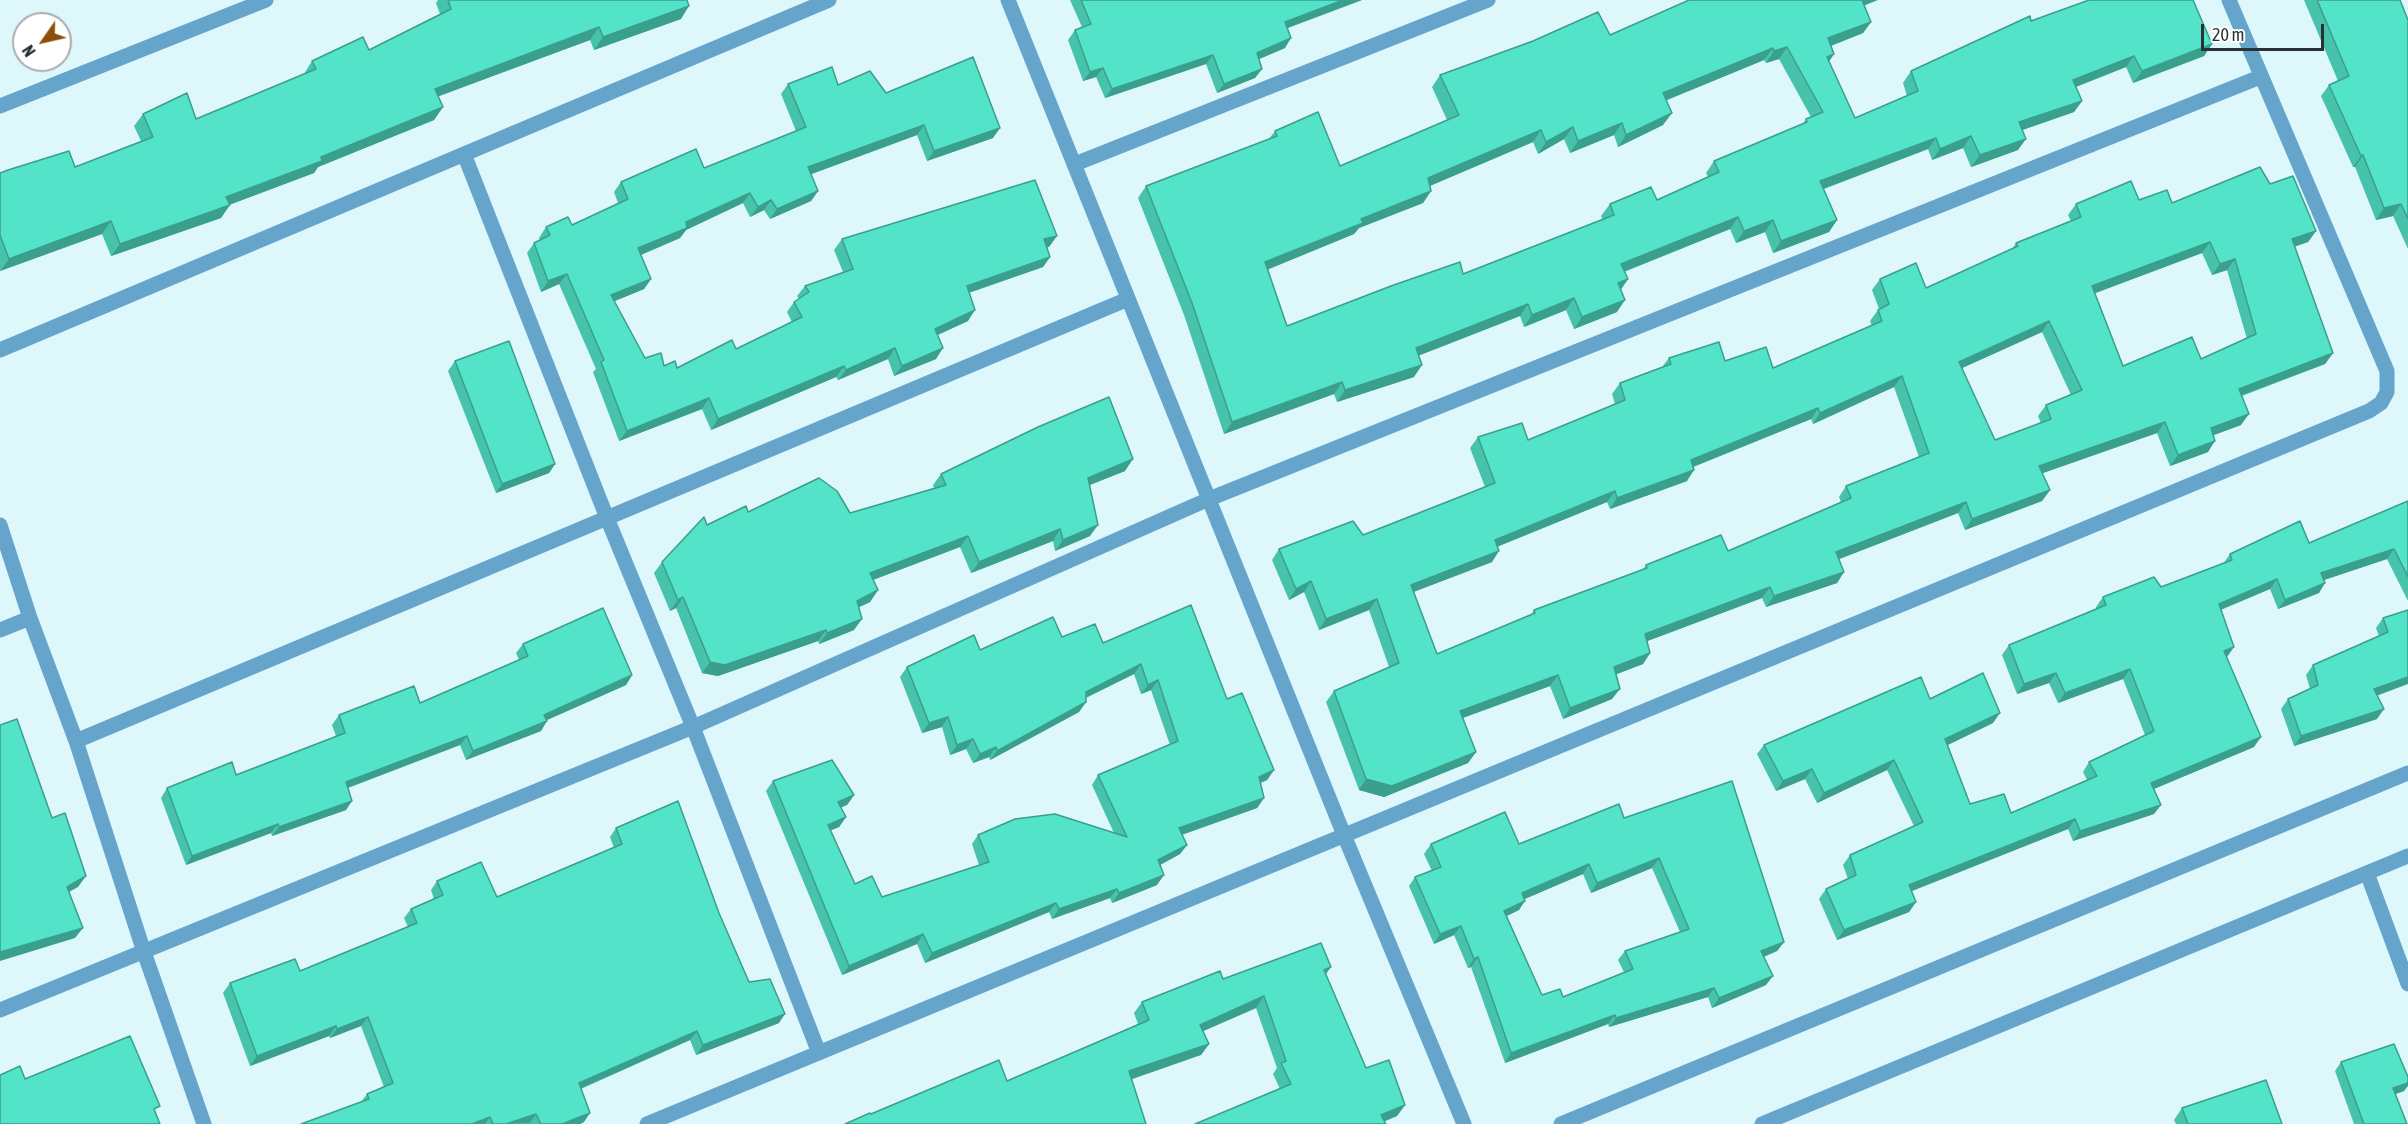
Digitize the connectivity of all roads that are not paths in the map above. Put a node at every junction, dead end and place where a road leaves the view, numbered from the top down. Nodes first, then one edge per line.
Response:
1 (266, 0) edge
2 (829, 0) edge
3 (1008, 0) edge
4 (1488, 0) edge
5 (2229, 0) edge
6 (2260, 77) junction
7 (0, 106) edge
8 (464, 154) junction
9 (1075, 164) junction
10 (1128, 299) junction
11 (0, 350) edge
12 (1209, 499) junction
13 (607, 518) junction
14 (0, 525) edge
15 (30, 618) junction
16 (0, 630) edge
17 (693, 727) junction
18 (76, 741) junction
19 (2408, 773) edge
20 (1344, 835) junction
21 (2408, 856) edge
22 (2367, 873) junction
23 (144, 952) junction
24 (2408, 984) edge
25 (0, 1010) edge
26 (819, 1053) junction
27 (204, 1124) edge
28 (647, 1124) edge
29 (1464, 1124) edge
30 (1560, 1124) edge
31 (1762, 1124) edge

1 - 7 street
2 - 8 street
3 - 9 street
4 - 9 street
5 - 6 street
6 - 12 street
6 - 20 street
8 - 11 street
8 - 13 street
9 - 10 street
10 - 12 street
10 - 13 street
12 - 17 street
12 - 20 street
13 - 17 street
13 - 18 street
14 - 15 street
15 - 16 street
15 - 18 street
17 - 23 street
17 - 26 street
18 - 23 street
19 - 30 street
20 - 26 street
20 - 29 street
21 - 22 street
22 - 24 street
22 - 31 street
23 - 25 street
23 - 27 street
26 - 28 street

